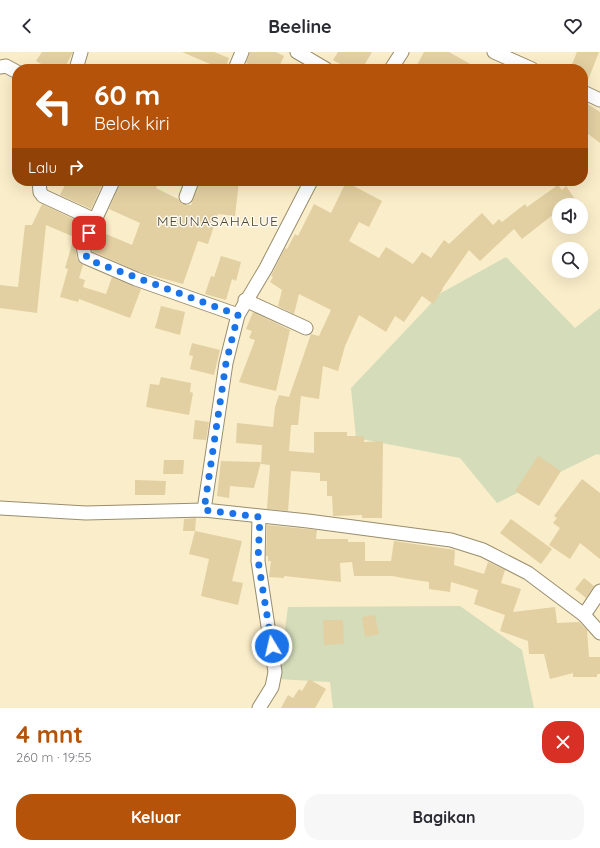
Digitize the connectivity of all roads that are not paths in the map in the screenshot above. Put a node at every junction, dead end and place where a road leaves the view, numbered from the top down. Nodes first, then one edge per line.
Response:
1 (81, 52) edge
2 (242, 52) edge
3 (297, 52) edge
4 (402, 52) edge
5 (494, 52) edge
6 (77, 64) edge
7 (237, 64) edge
8 (317, 64) edge
9 (394, 64) edge
10 (521, 64) edge
11 (0, 67) edge
12 (12, 69) edge
13 (588, 94) edge
14 (600, 100) edge
15 (39, 186) edge
16 (111, 186) edge
17 (190, 186) edge
18 (308, 186) edge
19 (186, 197) dead end
20 (95, 220) junction
21 (246, 300) junction
22 (238, 315) junction
23 (306, 328) dead end
24 (0, 508) edge
25 (204, 510) junction
26 (260, 517) junction
27 (600, 591) edge
28 (584, 615) junction
29 (600, 633) edge
30 (259, 708) edge

1 - 6 street
2 - 7 street
3 - 8 street
4 - 9 street
5 - 10 street
11 - 12 street
13 - 14 street
15 - 20 street
16 - 20 street
17 - 19 street
18 - 21 street
20 - 22 street
21 - 22 street
21 - 23 street
22 - 25 street
24 - 25 street
25 - 26 street
26 - 28 street
26 - 30 street
27 - 28 street
28 - 29 street

